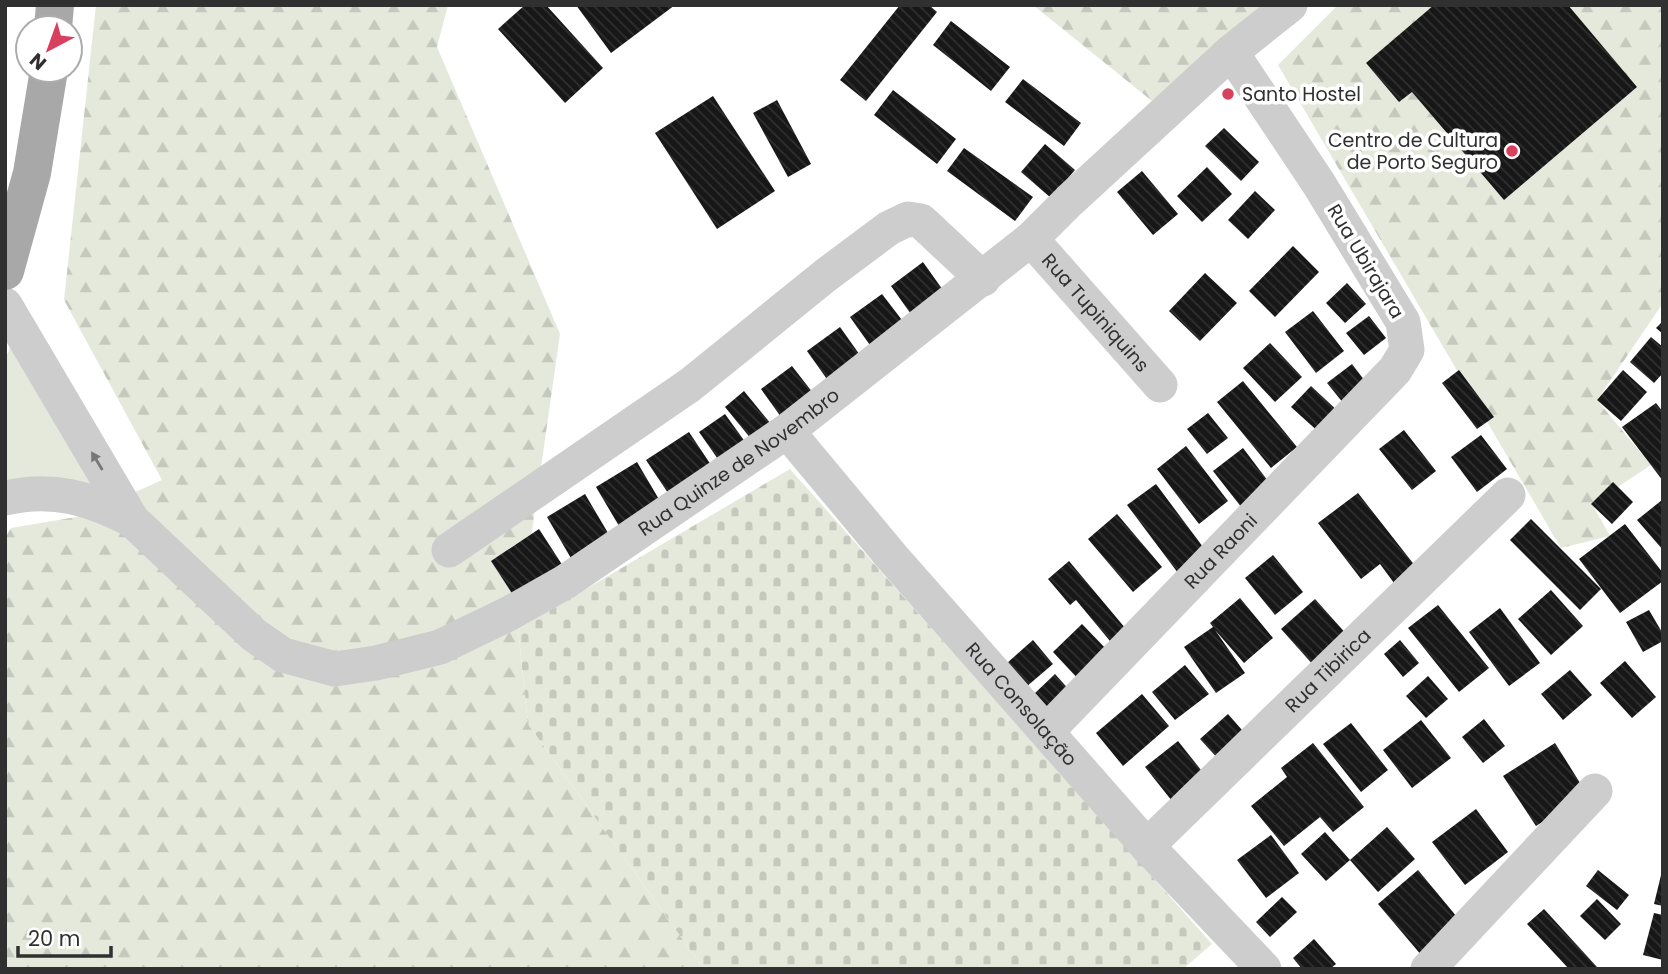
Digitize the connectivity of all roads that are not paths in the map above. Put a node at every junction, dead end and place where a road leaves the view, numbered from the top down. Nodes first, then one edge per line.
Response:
1 (1290, 5) edge
2 (1231, 52) junction
3 (47, 84) edge
4 (1031, 239) junction
5 (5, 271) edge
6 (983, 279) junction
7 (5, 305) edge
8 (1395, 370) joint
9 (1160, 385) dead end
10 (787, 431) junction
11 (1508, 495) dead end
12 (5, 498) edge
13 (132, 520) junction
14 (449, 550) dead end
15 (1047, 731) junction
16 (1595, 791) dead end
17 (1147, 846) junction
18 (1264, 969) edge
19 (1428, 969) edge

1 - 2 street, Rua Quinze de Novembro
2 - 4 street, Rua Quinze de Novembro
2 - 8 street, Rua Ubirajara
3 - 5 main road
4 - 6 street, Rua Quinze de Novembro
4 - 9 street, Rua Tupiniquins
6 - 10 street, Rua Quinze de Novembro
6 - 14 street
13 -> 7 street
8 - 15 street, Rua Raoni
10 - 13 street, Rua Quinze de Novembro
10 - 15 street, Rua Consolação
11 - 17 street, Rua Tibirica
12 - 13 street
15 - 17 street, Rua Consolação
16 - 19 street
17 - 18 street, Rua Consolação

